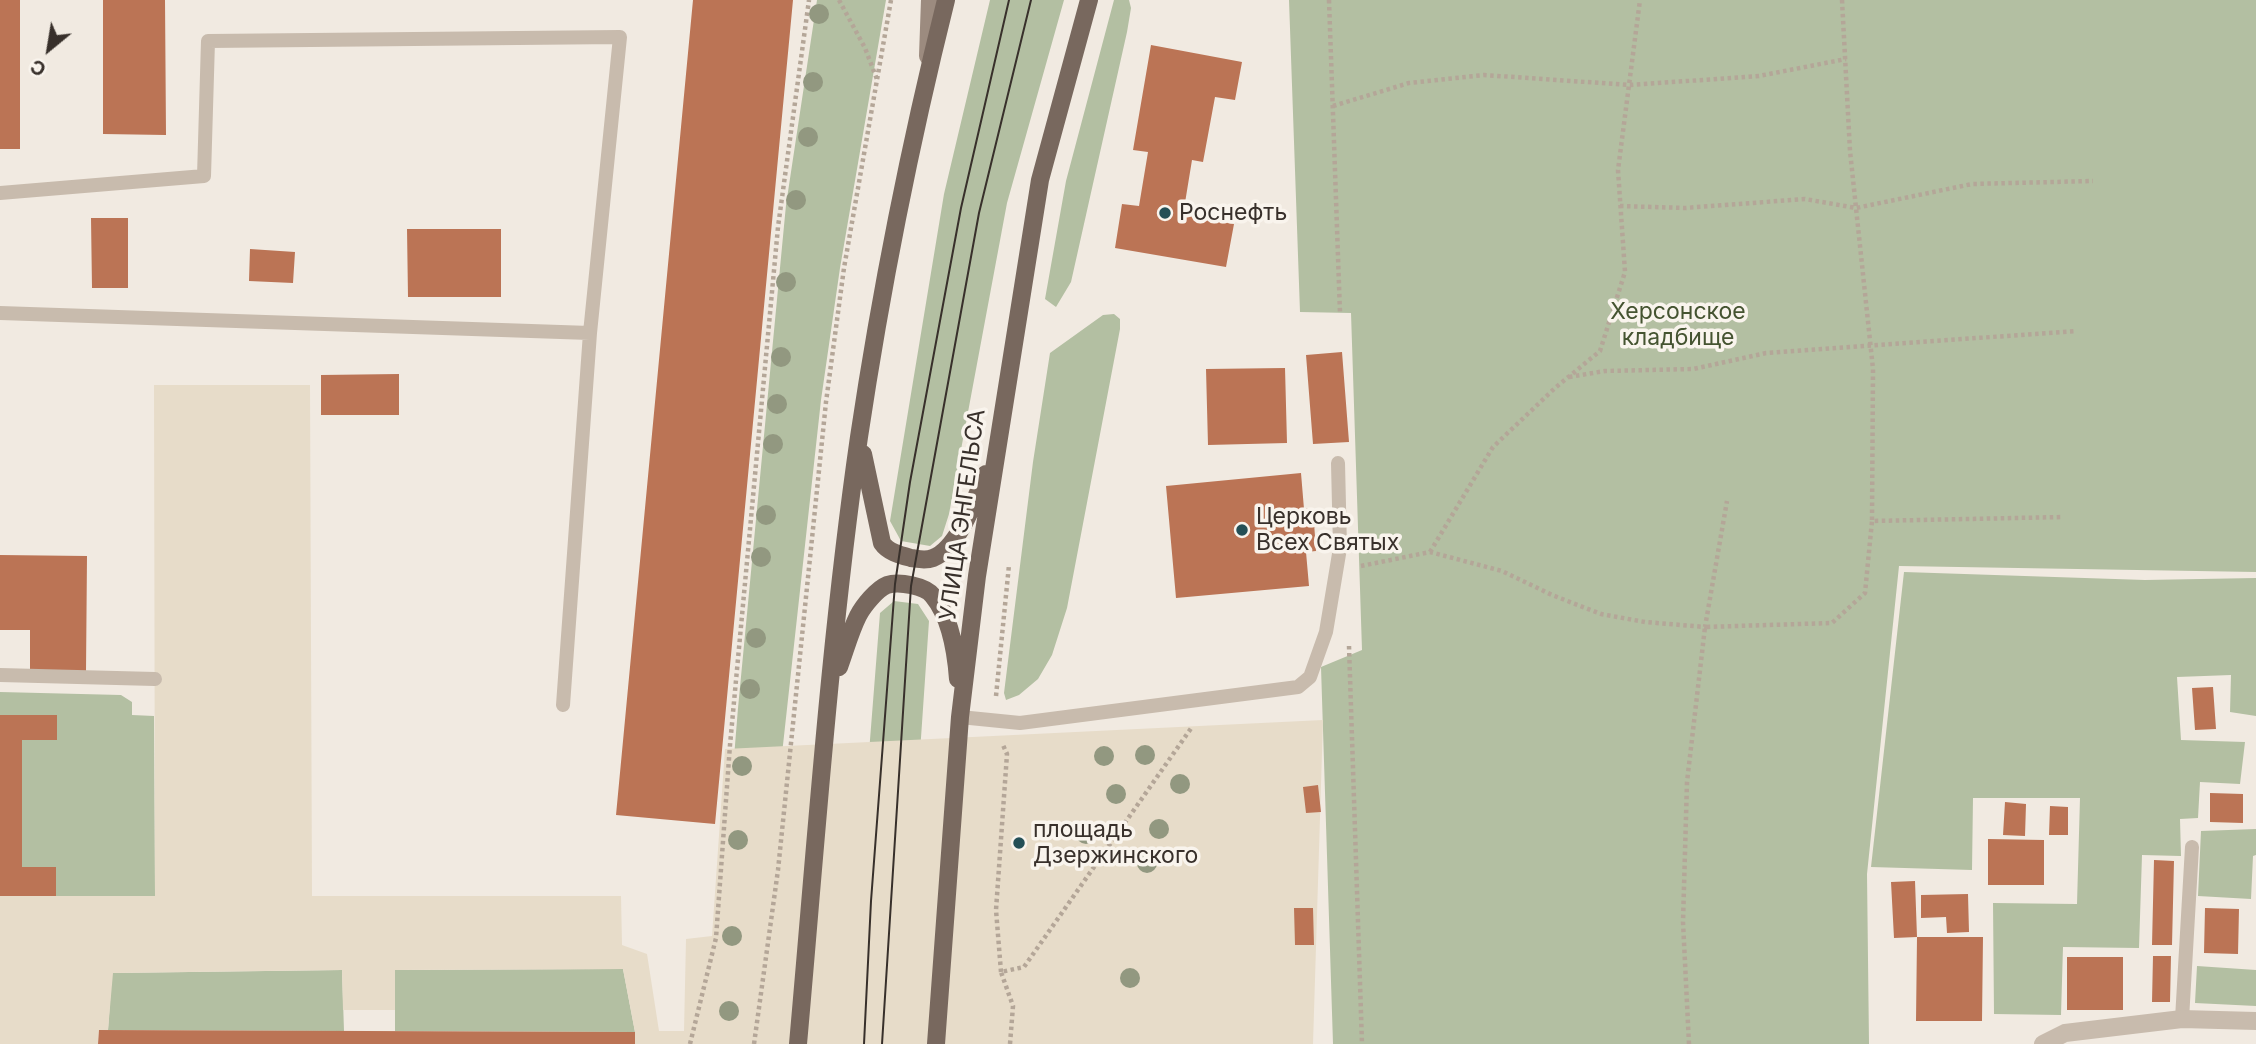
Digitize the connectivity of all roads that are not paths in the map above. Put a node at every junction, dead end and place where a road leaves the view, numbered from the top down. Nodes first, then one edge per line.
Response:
1 (930, 0) edge
2 (946, 0) edge
3 (1089, 0) edge
4 (927, 77) junction
5 (0, 193) edge
6 (0, 313) edge
7 (590, 332) junction
8 (859, 436) junction
9 (995, 455) junction
10 (1338, 463) dead end
11 (0, 675) edge
12 (155, 680) dead end
13 (829, 694) junction
14 (563, 705) dead end
15 (960, 717) junction
16 (2192, 847) dead end
17 (2182, 1018) junction
18 (2256, 1021) edge
19 (798, 1044) edge
20 (936, 1044) edge
21 (2043, 1044) edge

1 - 4 main road
2 - 4 main road
3 - 9 main road, УЛИЦА ЭНГЕЛЬСА
4 - 8 main road
5 - 7 lane
6 - 7 lane
7 - 14 lane
8 - 9 main road
8 - 13 main road
9 - 15 main road, УЛИЦА ЭНГЕЛЬСА
10 - 15 lane
11 - 12 lane
13 - 15 main road
13 - 19 main road
15 - 20 main road, УЛИЦА ЭНГЕЛЬСА
16 - 17 lane
17 - 18 street
17 - 21 street

